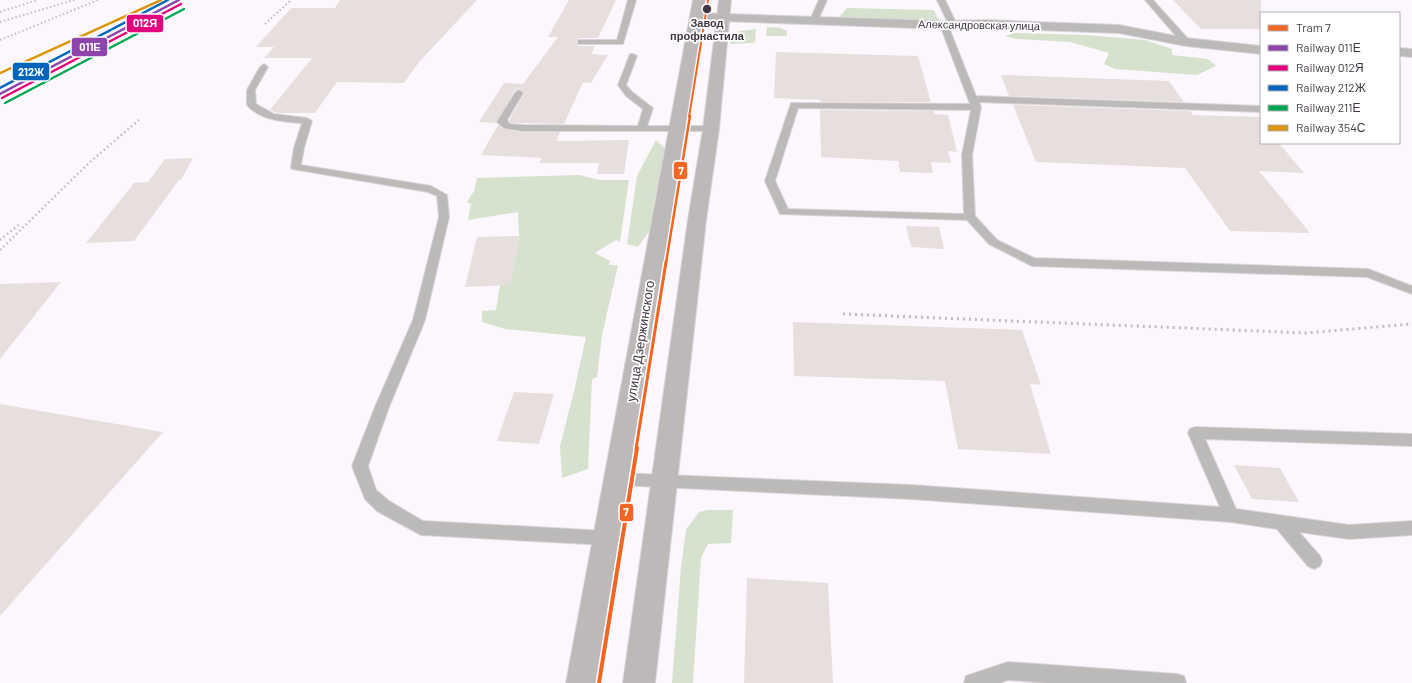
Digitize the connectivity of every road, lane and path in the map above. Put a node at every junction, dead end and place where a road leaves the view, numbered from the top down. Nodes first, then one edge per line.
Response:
1 (632, 0) edge
2 (823, 0) edge
3 (941, 0) edge
4 (1149, 0) edge
5 (698, 9) edge
6 (724, 9) edge
7 (814, 20) junction
8 (948, 25) junction
9 (581, 42) dead end
10 (1186, 42) junction
11 (1260, 50) edge
12 (1400, 52) edge
13 (1412, 52) edge
14 (633, 56) dead end
15 (264, 67) dead end
16 (519, 94) dead end
17 (974, 103) junction
18 (1260, 109) edge
19 (642, 128) junction
20 (676, 129) junction
21 (711, 129) junction
22 (970, 217) junction
23 (1412, 290) edge
24 (1412, 440) edge
25 (618, 479) junction
26 (664, 481) junction
27 (1231, 515) junction
28 (1282, 522) junction
29 (1412, 528) edge
30 (607, 538) junction
31 (1314, 561) dead end
32 (582, 683) edge
33 (639, 683) edge
34 (973, 683) edge
35 (1178, 683) edge

1 - 9 lane
2 - 7 lane
3 - 8 lane
4 - 10 lane
5 - 6 street, Александровская улица
5 - 20 main road, улица Дзержинского
6 - 7 street, Александровская улица
6 - 21 main road
7 - 8 street, Александровская улица
8 - 10 street, Александровская улица
8 - 17 lane
10 - 11 street, Александровская улица
12 - 13 street
14 - 19 lane
15 - 30 lane
16 - 19 lane
17 - 18 lane
17 - 22 lane
17 - 22 lane
19 - 20 lane
20 - 21 lane
20 - 25 main road, улица Дзержинского
21 - 26 main road
22 - 23 lane
24 - 27 lane
25 - 26 lane
25 - 30 main road, улица Дзержинского
26 - 27 lane
26 - 33 main road
27 - 28 lane
28 - 29 lane
28 - 31 lane
30 - 32 main road, улица Дзержинского
34 - 35 lane

